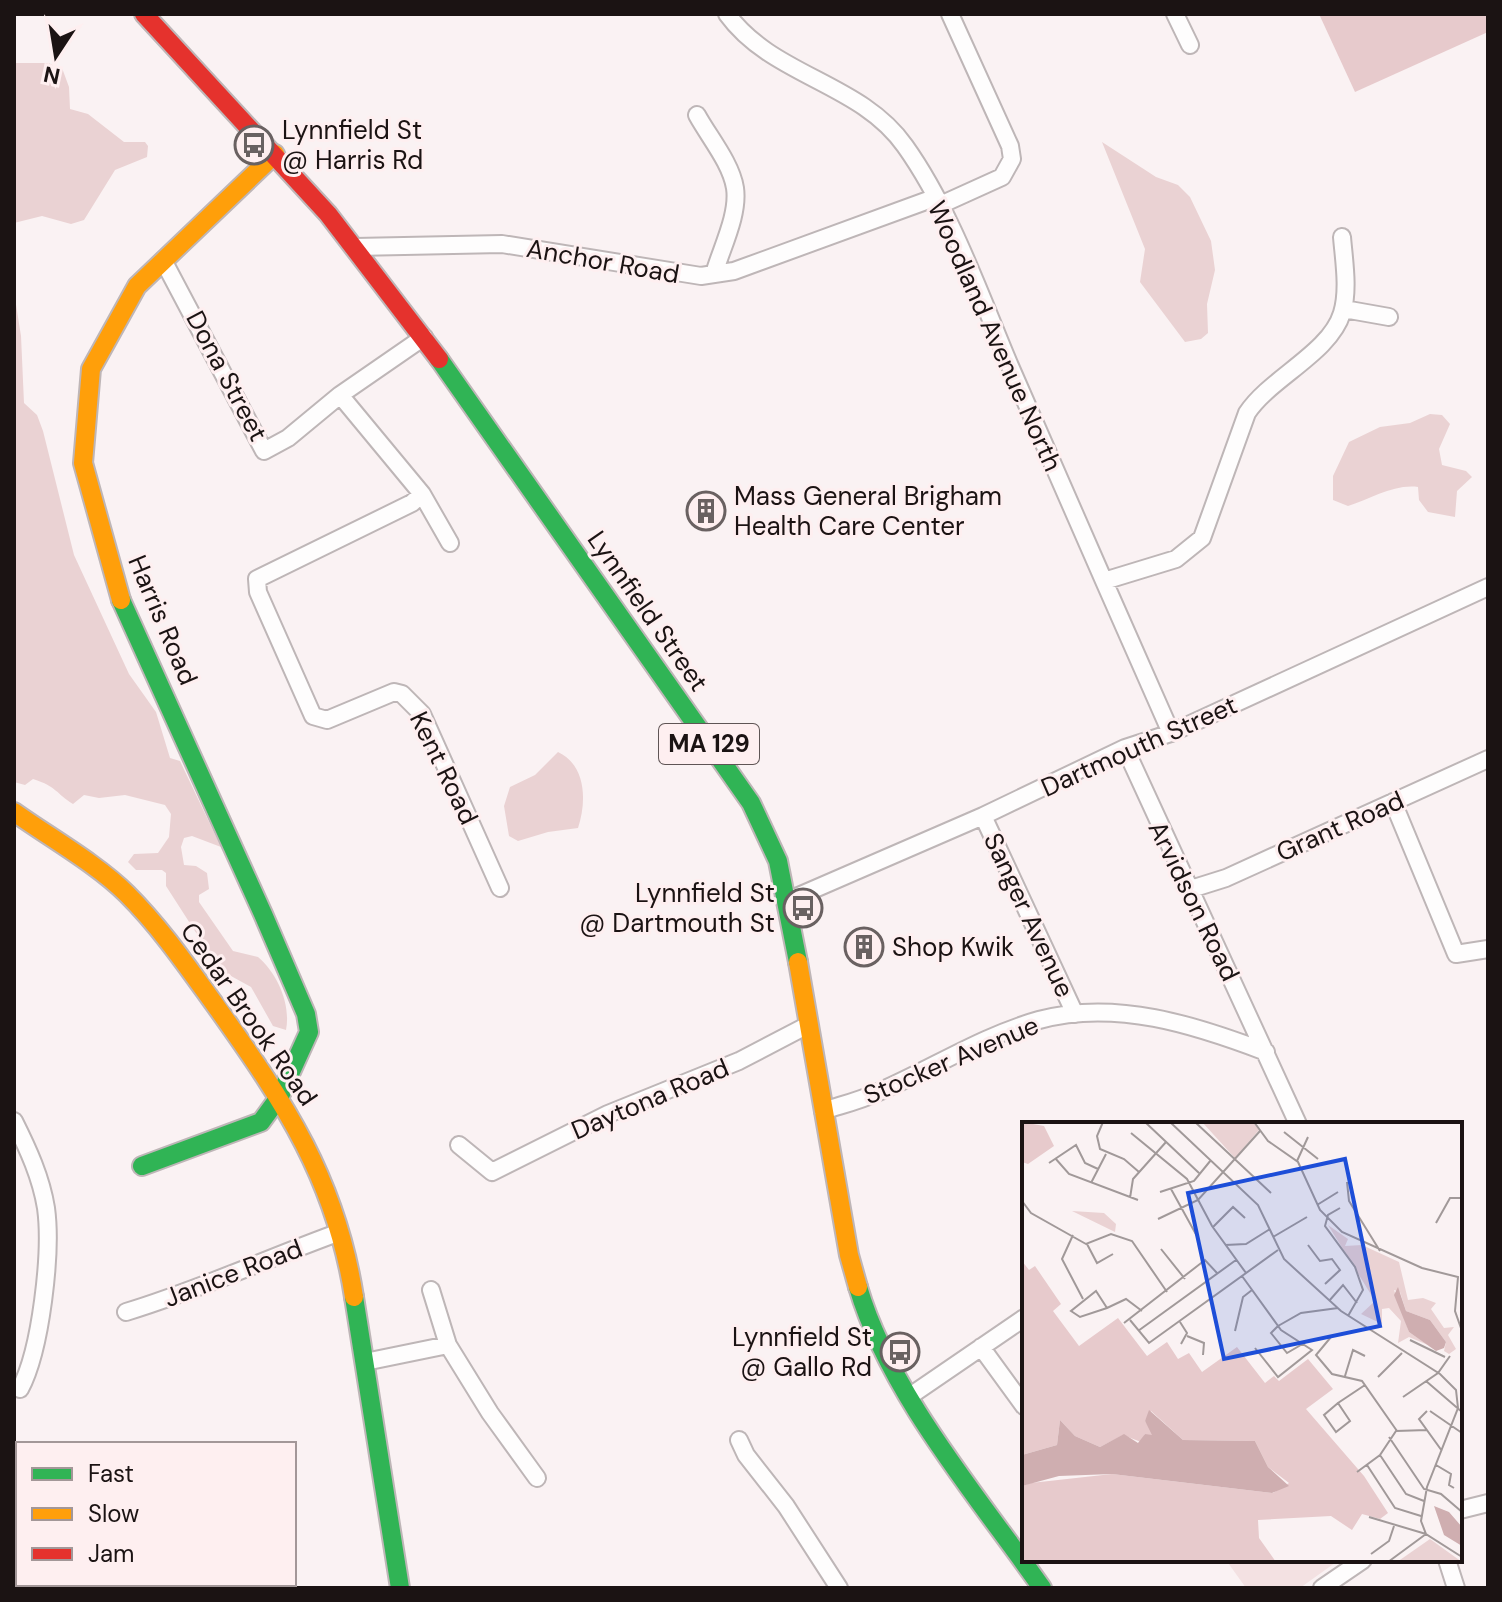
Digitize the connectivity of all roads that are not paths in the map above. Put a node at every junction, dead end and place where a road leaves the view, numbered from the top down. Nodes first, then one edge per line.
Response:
1 (144, 14) edge
2 (727, 14) edge
3 (950, 14) edge
4 (1175, 14) edge
5 (1190, 45) dead end
6 (697, 115) dead end
7 (275, 154) junction
8 (936, 202) junction
9 (1342, 237) dead end
10 (355, 247) junction
11 (163, 260) junction
12 (714, 274) junction
13 (1344, 309) junction
14 (1389, 317) dead end
15 (424, 337) junction
16 (340, 395) junction
17 (422, 494) junction
18 (450, 543) dead end
19 (1104, 581) junction
20 (1488, 587) edge
21 (1171, 733) junction
22 (1125, 748) junction
23 (1488, 759) edge
24 (1393, 802) junction
25 (14, 812) edge
26 (983, 816) junction
27 (500, 888) dead end
28 (1191, 889) junction
29 (787, 901) junction
30 (1488, 949) edge
31 (1075, 1014) junction
32 (808, 1025) junction
33 (1266, 1052) junction
34 (280, 1096) junction
35 (823, 1111) junction
36 (14, 1121) edge
37 (1297, 1122) edge
38 (459, 1145) dead end
39 (142, 1166) dead end
40 (340, 1232) junction
41 (431, 1290) dead end
42 (126, 1312) dead end
43 (1022, 1319) edge
44 (448, 1345) junction
45 (981, 1347) junction
46 (365, 1362) junction
47 (20, 1389) dead end
48 (910, 1396) junction
49 (1022, 1403) edge
50 (739, 1440) dead end
51 (537, 1478) dead end
52 (1488, 1503) edge
53 (1462, 1510) edge
54 (1022, 1559) edge
55 (1024, 1562) edge
56 (1360, 1562) edge
57 (1448, 1562) edge
58 (400, 1588) edge
59 (839, 1588) edge
60 (1042, 1588) edge
61 (1322, 1588) edge
62 (1456, 1588) edge

1 - 7 street, Lynnfield Street / MA 129
2 - 8 street, Woodland Avenue North
3 - 8 street, Anchor Road
4 - 5 street
6 - 12 street
7 - 10 street, Lynnfield Street / MA 129
7 - 11 street, Harris Road
8 - 12 street, Anchor Road
8 - 19 street, Woodland Avenue North
9 - 13 street
10 - 12 street, Anchor Road
10 - 15 street, Lynnfield Street / MA 129
11 - 16 street, Dona Street
11 - 34 street, Harris Road
13 - 14 street
13 - 19 street
15 - 16 street, Dona Street
15 - 29 street, Lynnfield Street / MA 129
16 - 17 street
17 - 18 street
17 - 27 street, Kent Road
19 - 21 street, Woodland Avenue North
20 - 21 street, Dartmouth Street
21 - 22 street, Dartmouth Street
22 - 26 street, Dartmouth Street
22 - 28 street, Arvidson Road
23 - 24 street, Grant Road
24 - 28 street, Grant Road
24 - 30 street
25 - 34 street, Cedar Brook Road
26 - 29 street, Dartmouth Street
26 - 31 street, Sanger Avenue
28 - 33 street, Arvidson Road
29 - 32 street, Lynnfield Street / MA 129
31 - 33 street, Stocker Avenue
31 - 35 street, Stocker Avenue
32 - 35 street, Lynnfield Street / MA 129
32 - 38 street, Daytona Road
33 - 37 street, Arvidson Road
34 - 39 street, Harris Road
34 - 40 street, Cedar Brook Road
35 - 48 street, Lynnfield Street / MA 129
36 - 47 street
40 - 42 street, Janice Road
40 - 46 street, Cedar Brook Road
41 - 44 street
43 - 45 street
44 - 46 street
44 - 51 street
45 - 48 street
45 - 49 street
46 - 58 street, Cedar Brook Road
48 - 54 street, Lynnfield Street / MA 129
50 - 59 street
52 - 53 street
55 - 60 street, Lynnfield Street / MA 129
56 - 61 street
57 - 62 street

